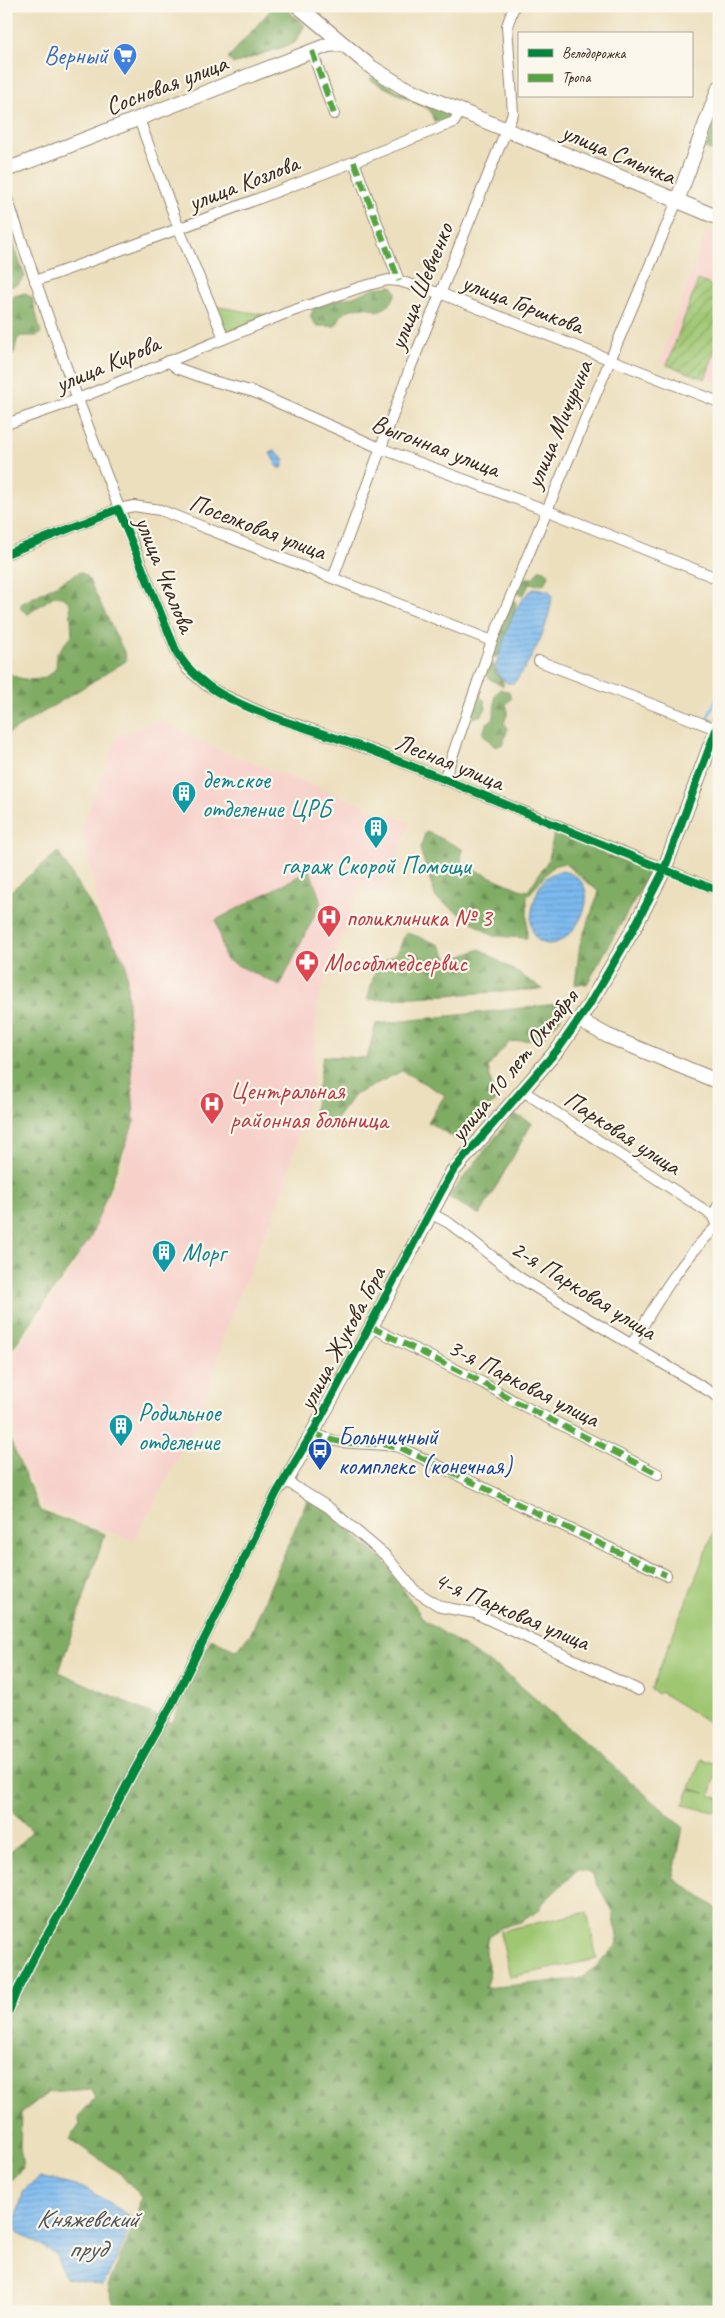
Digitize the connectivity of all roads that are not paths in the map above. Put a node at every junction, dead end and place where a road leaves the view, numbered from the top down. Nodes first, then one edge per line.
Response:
1 (298, 6) edge
2 (514, 6) edge
3 (343, 44) junction
4 (312, 50) junction
5 (719, 88) edge
6 (460, 112) junction
7 (334, 114) dead end
8 (138, 119) junction
9 (505, 130) junction
10 (354, 162) junction
11 (6, 170) edge
12 (6, 195) edge
13 (677, 201) junction
14 (719, 218) edge
15 (179, 229) junction
16 (35, 281) junction
17 (399, 281) junction
18 (442, 294) junction
19 (224, 338) junction
20 (610, 359) junction
21 (168, 361) junction
22 (78, 400) junction
23 (719, 402) edge
24 (6, 424) edge
25 (380, 448) junction
26 (118, 509) junction
27 (546, 510) junction
28 (6, 554) edge
29 (332, 578) junction
30 (719, 578) edge
31 (492, 641) junction
32 (178, 654) joint
33 (540, 661) dead end
34 (718, 727) edge
35 (444, 780) junction
36 (664, 870) junction
37 (719, 891) edge
38 (579, 1020) junction
39 (719, 1082) edge
40 (523, 1091) junction
41 (719, 1205) edge
42 (430, 1213) junction
43 (712, 1215) junction
44 (718, 1228) edge
45 (371, 1327) junction
46 (632, 1344) junction
47 (719, 1397) edge
48 (313, 1432) junction
49 (658, 1474) dead end
50 (286, 1481) junction
51 (666, 1575) dead end
52 (638, 1690) dead end
53 (6, 2019) edge

1 - 3 street, улица Смычка
2 - 9 street, улица Шевченко
3 - 4 street, Сосновая улица
3 - 6 street, улица Смычка
4 - 7 street
4 - 8 street, Сосновая улица
5 - 13 street, улица Мичурина
6 - 9 street, улица Смычка
6 - 10 street, улица Козлова
8 - 11 street, Сосновая улица
8 - 15 street
9 - 13 street, улица Смычка
9 - 18 street, улица Шевченко
10 - 15 street, улица Козлова
10 - 17 street
12 - 16 street, улица Чкалова
13 - 14 street, улица Смычка
13 - 20 street, улица Мичурина
15 - 16 street, улица Козлова
15 - 19 street
16 - 22 street, улица Чкалова
17 - 18 street, улица Горшкова
17 - 19 street, улица Горшкова
18 - 20 street, улица Горшкова
18 - 25 street, улица Шевченко
19 - 21 street, улица Кирова
20 - 23 street, улица Горшкова
20 - 27 street, улица Мичурина
21 - 22 street, улица Кирова
21 - 25 street, Выгонная улица
22 - 24 street, улица Кирова
22 - 26 street, улица Чкалова
25 - 27 street, Выгонная улица
25 - 29 street, улица Шевченко
26 - 28 street, Поселковая улица
26 - 29 street, Поселковая улица
26 - 32 street, улица Чкалова
27 - 30 street, Выгонная улица
27 - 31 street, улица Мичурина
29 - 31 street, Поселковая улица
31 - 35 street, улица Мичурина
32 - 35 street, Лесная улица
33 - 34 street
34 - 36 street, улица 10 лет Октября
35 - 36 street, Лесная улица
36 - 37 street, Лесная улица
36 - 38 street, улица 10 лет Октября
38 - 39 street
38 - 40 street, улица 10 лет Октября
40 - 42 street, улица 10 лет Октября
40 - 43 street, Парковая улица
41 - 43 street
42 - 45 street, улица Жукова Гора
42 - 46 street, 2-я Парковая улица
43 - 44 street
44 - 46 street
45 - 48 street, улица Жукова Гора
45 - 49 street, 3-я Парковая улица
46 - 47 street, 2-я Парковая улица
48 - 50 street, улица Жукова Гора
48 - 51 street
50 - 52 street, 4-я Парковая улица
50 - 53 street

